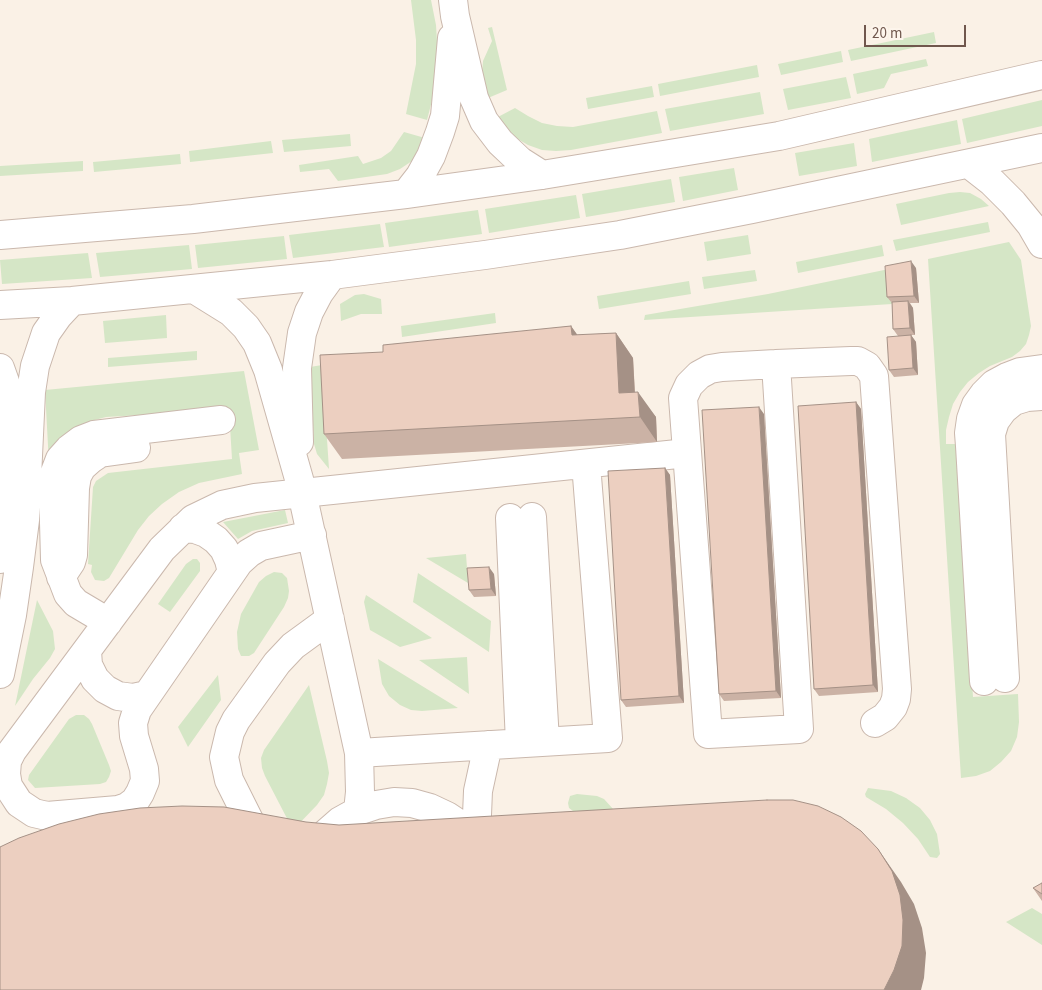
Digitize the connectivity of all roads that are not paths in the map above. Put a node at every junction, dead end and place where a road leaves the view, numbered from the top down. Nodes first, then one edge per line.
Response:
1 (454, 8) edge
2 (1042, 75) edge
3 (1042, 148) edge
4 (969, 164) junction
5 (542, 175) junction
6 (406, 194) junction
7 (0, 235) edge
8 (1042, 244) edge
9 (332, 275) junction
10 (194, 289) junction
11 (72, 302) junction
12 (0, 305) edge
13 (776, 364) junction
14 (0, 368) edge
15 (1042, 369) edge
16 (1042, 396) edge
17 (222, 429) dead end
18 (687, 453) junction
19 (586, 464) junction
20 (16, 478) junction
21 (301, 486) junction
22 (521, 517) dead end
23 (183, 528) junction
24 (312, 535) junction
25 (0, 559) edge
26 (232, 572) junction
27 (330, 619) junction
28 (108, 622) junction
29 (87, 650) junction
30 (0, 674) edge
31 (147, 695) junction
32 (876, 723) dead end
33 (533, 742) junction
34 (488, 745) junction
35 (359, 753) junction
36 (358, 811) junction
37 (260, 842) edge
38 (312, 851) edge

1 - 5 street
1 - 6 street
2 - 5 street
3 - 4 street
4 - 8 street
4 - 9 street
5 - 6 street
6 - 7 street
9 - 10 street
9 - 21 street
10 - 11 street
10 - 21 street
11 - 12 street
11 - 20 street
13 - 18 street
13 - 18 street
13 - 32 street
14 - 20 street
15 - 16 street
17 - 28 street
18 - 19 street
19 - 21 street
19 - 33 street
20 - 25 street
20 - 30 street
21 - 23 street
21 - 24 street
22 - 33 street
23 - 26 street
23 - 28 street
24 - 26 street
24 - 27 street
26 - 31 street
27 - 35 street
27 - 37 street
28 - 29 street
29 - 31 street
29 - 31 street
33 - 34 street
34 - 35 street
34 - 36 street
35 - 36 street
36 - 38 street

